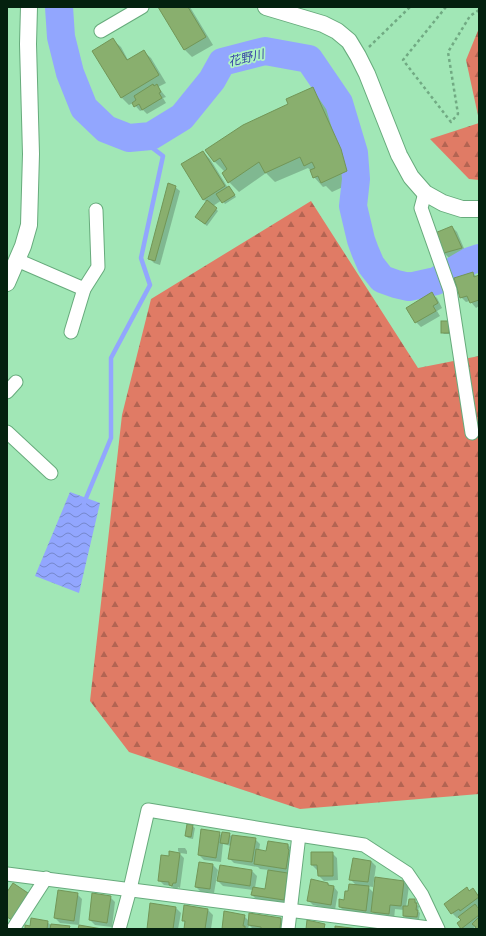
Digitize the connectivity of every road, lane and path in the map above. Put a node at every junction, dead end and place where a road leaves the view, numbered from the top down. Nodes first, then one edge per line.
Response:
1 (29, 7) edge
2 (142, 7) edge
3 (266, 7) edge
4 (410, 7) edge
5 (446, 7) edge
6 (479, 10) edge
7 (101, 30) dead end
8 (358, 56) junction
9 (425, 193) junction
10 (96, 210) dead end
11 (479, 210) edge
12 (17, 260) junction
13 (7, 283) edge
14 (84, 289) junction
15 (71, 332) dead end
16 (16, 382) dead end
17 (7, 392) edge
18 (7, 432) edge
19 (472, 433) dead end
20 (51, 473) dead end
21 (299, 836) junction
22 (7, 874) edge
23 (46, 878) junction
24 (130, 890) junction
25 (290, 910) junction
26 (13, 929) edge
27 (119, 929) edge
28 (288, 929) edge
29 (438, 929) edge

1 - 12 street
2 - 7 street
3 - 8 street
4 - 8 path
5 - 6 path
8 - 9 street
9 - 11 street
9 - 19 street
10 - 14 street
12 - 13 street
12 - 14 street
14 - 15 street
16 - 17 street
18 - 20 street
21 - 24 street
21 - 25 street
21 - 29 street
22 - 23 street
23 - 24 street
23 - 26 street
24 - 25 street
24 - 27 street
25 - 28 street
25 - 29 street

